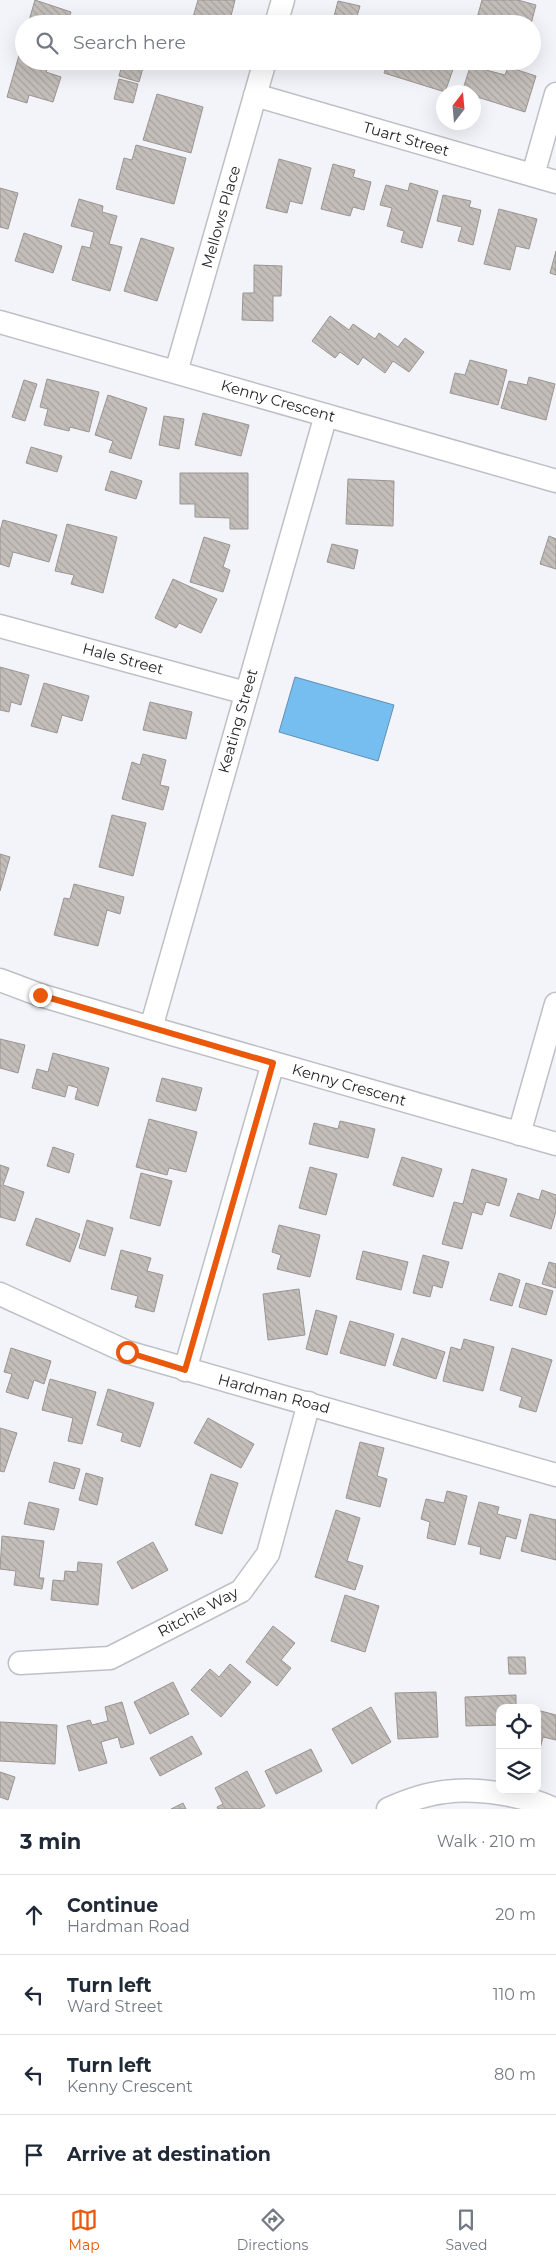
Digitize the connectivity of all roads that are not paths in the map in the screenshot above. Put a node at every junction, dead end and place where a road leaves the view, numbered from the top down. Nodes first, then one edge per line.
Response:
1 (283, 0) edge
2 (279, 15) edge
3 (262, 70) edge
4 (556, 94) edge
5 (255, 95) junction
6 (533, 175) junction
7 (556, 182) edge
8 (0, 322) edge
9 (176, 372) junction
10 (326, 415) junction
11 (556, 482) edge
12 (0, 626) edge
13 (246, 693) junction
14 (0, 980) edge
15 (556, 1004) edge
16 (151, 1028) junction
17 (273, 1063) junction
18 (519, 1134) junction
19 (556, 1144) edge
20 (0, 1294) edge
21 (185, 1370) junction
22 (309, 1403) junction
23 (556, 1475) edge
24 (20, 1663) dead end
25 (388, 1809) edge
26 (554, 1809) edge

1 - 2 street
3 - 5 street, Mellows Place
4 - 6 street
5 - 6 street, Tuart Street
5 - 9 street, Mellows Place
6 - 7 street, Tuart Street
8 - 9 street, Kenny Crescent
9 - 10 street, Kenny Crescent
10 - 11 street, Kenny Crescent
10 - 13 street, Keating Street
12 - 13 street, Hale Street
13 - 16 street, Keating Street
14 - 16 street, Kenny Crescent
15 - 18 street
16 - 17 street, Kenny Crescent
17 - 18 street, Kenny Crescent
17 - 21 street
18 - 19 street, Kenny Crescent
20 - 21 street, Hardman Road
21 - 22 street, Hardman Road
22 - 23 street, Hardman Road
22 - 24 street, Ritchie Way
25 - 26 street

